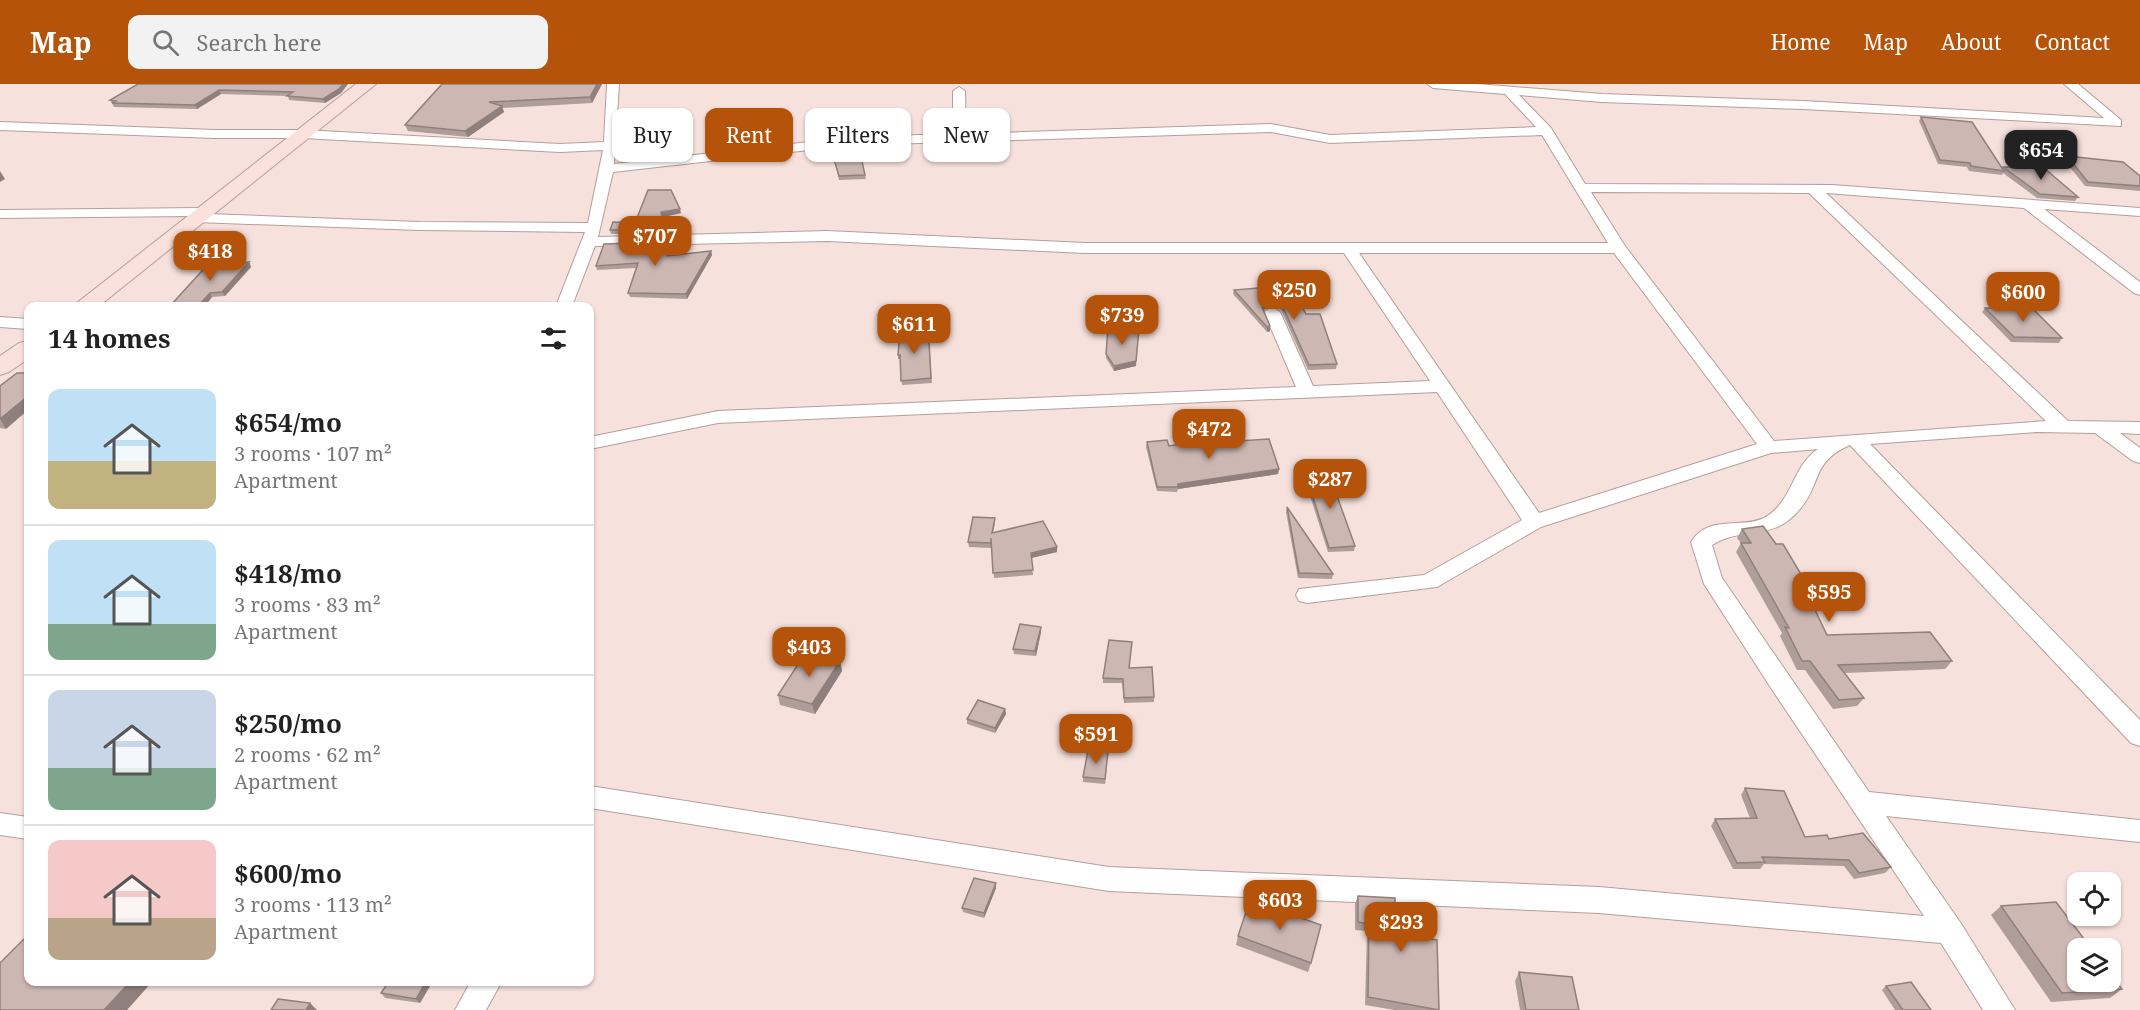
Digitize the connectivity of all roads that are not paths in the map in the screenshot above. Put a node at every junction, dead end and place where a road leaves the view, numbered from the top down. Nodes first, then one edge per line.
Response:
1 (367, 84) edge
2 (613, 84) edge
3 (1433, 84) edge
4 (1598, 84) edge
5 (2070, 84) edge
6 (959, 91) dead end
7 (1510, 92) junction
8 (1602, 98) junction
9 (959, 108) edge
10 (0, 126) edge
11 (1546, 131) junction
12 (303, 134) junction
13 (1010, 136) edge
14 (923, 139) edge
15 (610, 146) junction
16 (608, 170) junction
17 (1581, 188) junction
18 (1813, 189) junction
19 (2029, 204) junction
20 (2140, 212) edge
21 (0, 214) edge
22 (199, 215) junction
23 (591, 235) junction
24 (1618, 248) junction
25 (1349, 249) junction
26 (2140, 290) edge
27 (90, 302) edge
28 (566, 302) edge
29 (1272, 312) dead end
30 (0, 322) edge
31 (24, 324) edge
32 (24, 351) edge
33 (0, 367) edge
34 (1442, 386) junction
35 (1307, 392) junction
36 (2064, 427) junction
37 (2101, 428) junction
38 (2140, 428) edge
39 (1849, 440) junction
40 (594, 443) edge
41 (1769, 447) junction
42 (2140, 457) edge
43 (1534, 522) junction
44 (1307, 595) dead end
45 (2140, 736) edge
46 (594, 798) edge
47 (1861, 802) junction
48 (0, 824) edge
49 (24, 827) edge
50 (2140, 831) edge
51 (1950, 931) junction
52 (483, 986) edge
53 (470, 1010) edge
54 (2000, 1010) edge

1 - 12 street
2 - 15 street
3 - 7 street
4 - 8 street
5 - 8 street
6 - 9 street
7 - 8 street
7 - 11 street
10 - 12 street
11 - 13 street
11 - 17 street
12 - 15 street
12 - 22 street
14 - 16 street
15 - 16 street
16 - 23 street
17 - 18 street
17 - 24 street
18 - 19 street
18 - 36 street
19 - 20 street
19 - 26 street
21 - 22 street
22 - 23 street
22 - 27 street
23 - 25 street
23 - 28 street
24 - 25 street
24 - 41 street
25 - 34 street
29 - 35 street
30 - 31 street
32 - 33 street
34 - 35 street
34 - 43 street
35 - 40 street
36 - 37 street
36 - 39 street
37 - 38 street
37 - 42 street
39 - 41 street
39 - 45 street
39 - 47 street
41 - 43 street
43 - 44 street
46 - 51 street
47 - 50 street
47 - 51 street
48 - 49 street
51 - 54 street
52 - 53 street

